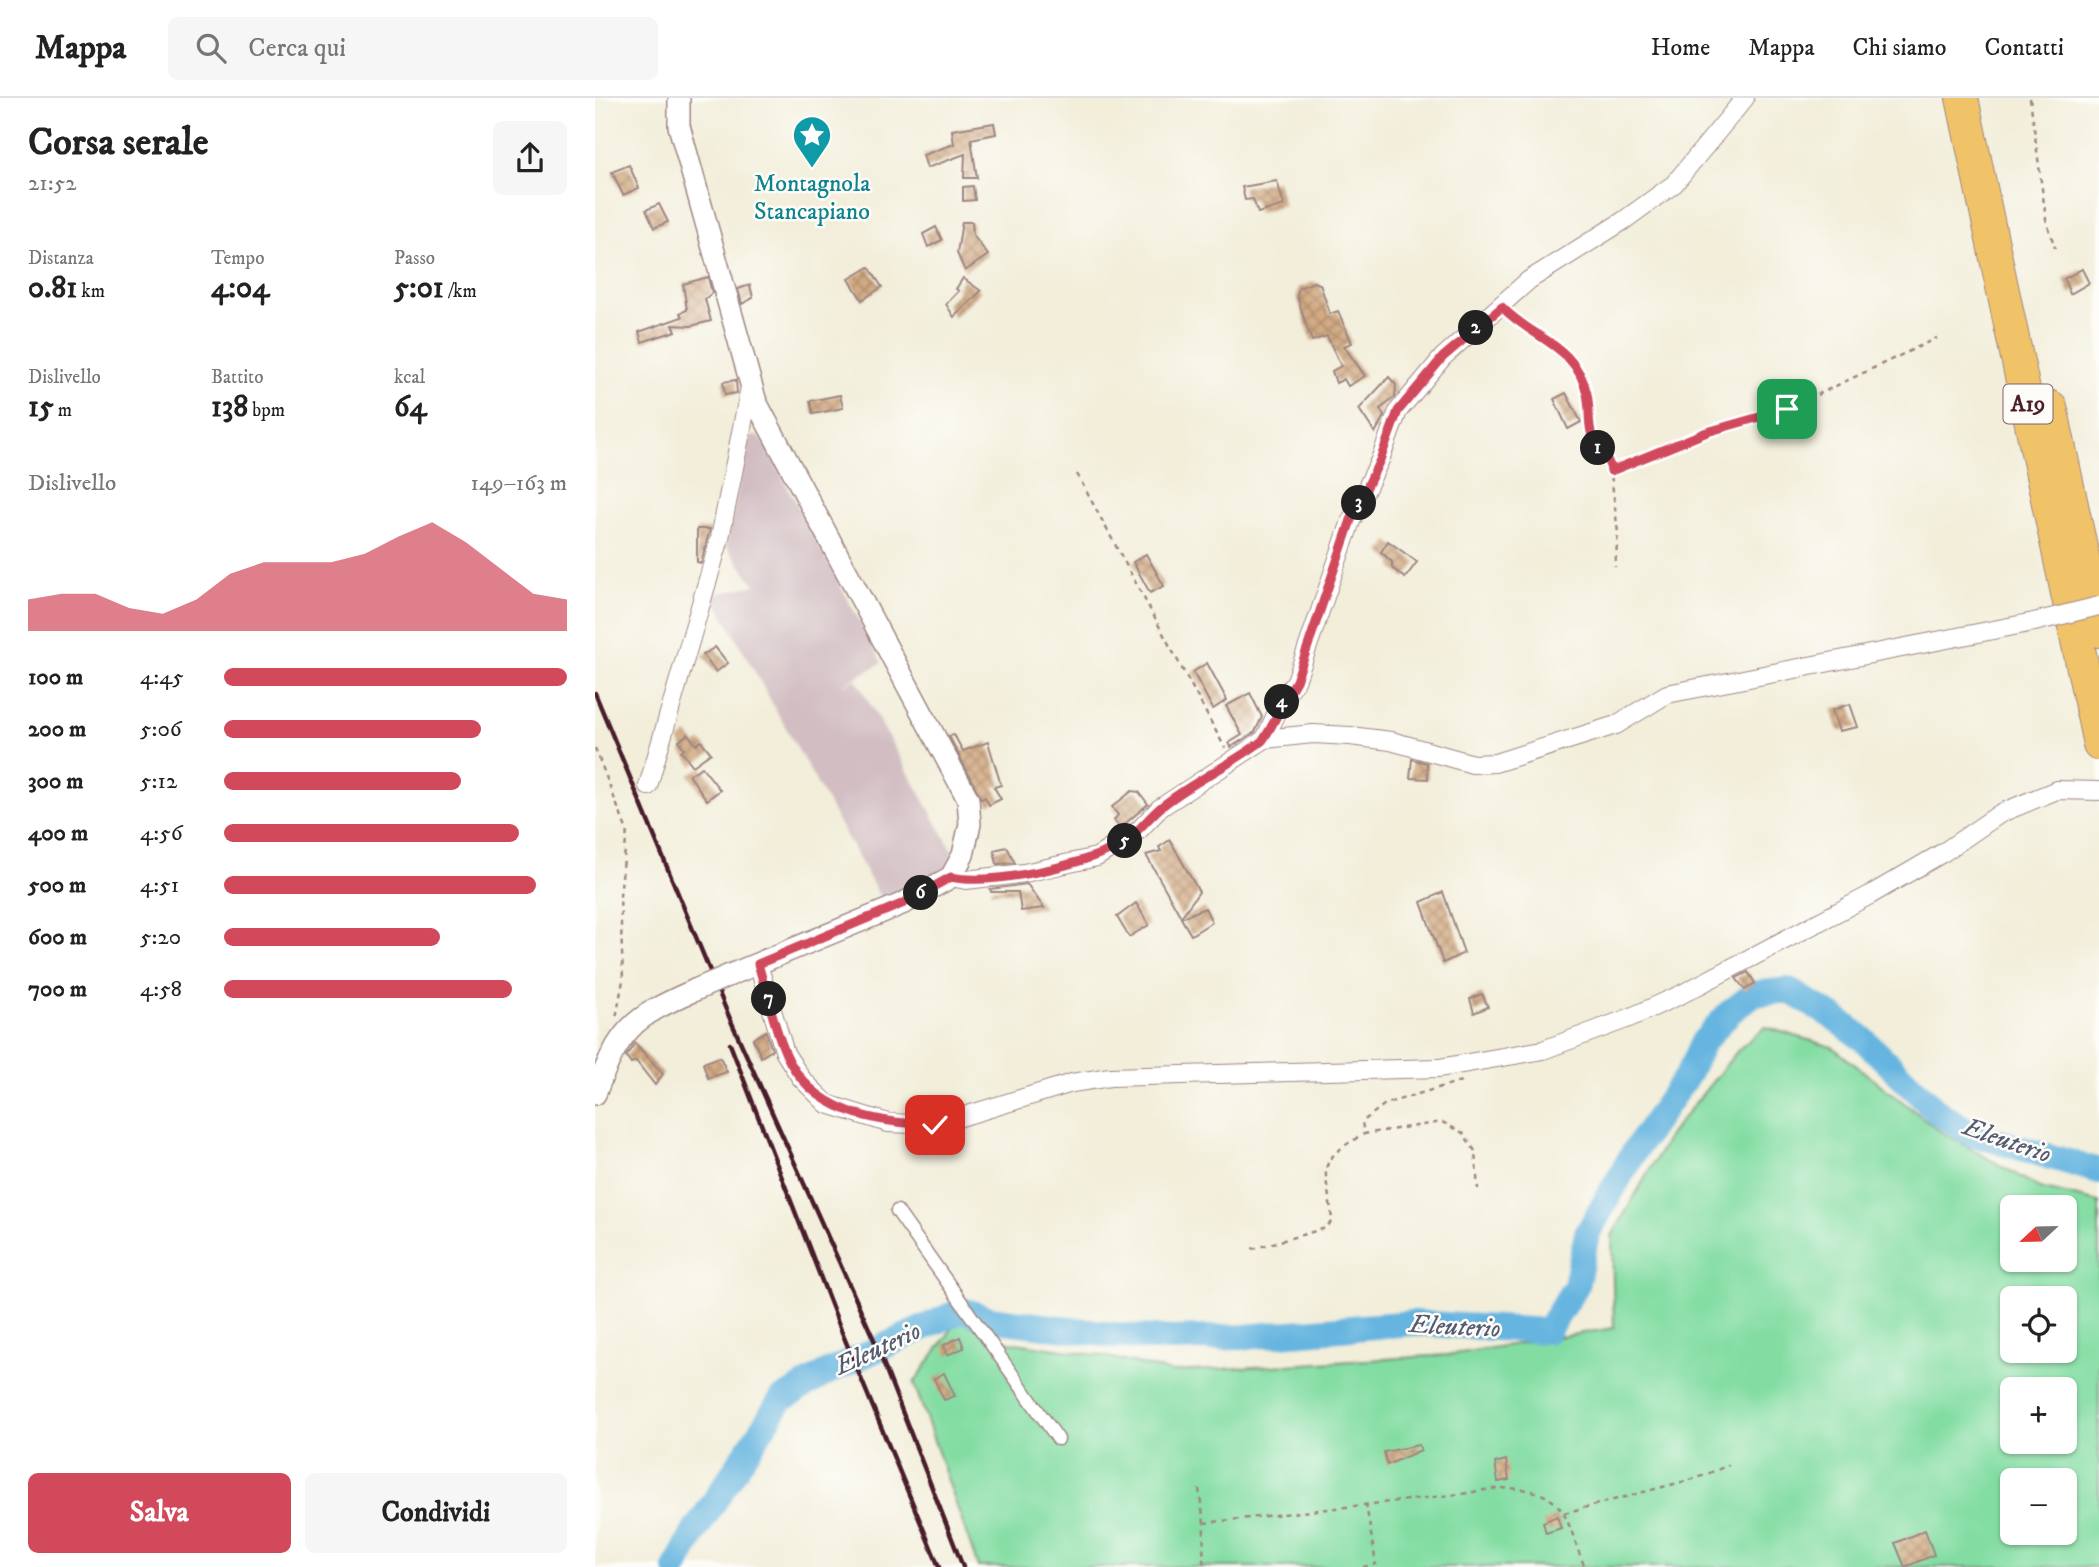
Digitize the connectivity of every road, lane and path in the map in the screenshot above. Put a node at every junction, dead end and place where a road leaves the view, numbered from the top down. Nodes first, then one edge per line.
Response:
1 (679, 98) edge
2 (1745, 98) edge
3 (1962, 98) edge
4 (1984, 98) edge
5 (2030, 98) edge
6 (2055, 248) dead end
7 (1502, 307) junction
8 (1937, 338) dead end
9 (751, 380) junction
10 (1611, 471) junction
11 (1077, 474) dead end
12 (1615, 567) dead end
13 (2099, 606) edge
14 (2099, 631) edge
15 (1265, 739) junction
16 (2099, 744) edge
17 (595, 748) edge
18 (1232, 760) junction
19 (648, 786) dead end
20 (2099, 791) edge
21 (951, 877) junction
22 (758, 964) junction
23 (615, 1022) dead end
24 (1461, 1081) dead end
25 (595, 1094) edge
26 (1364, 1134) junction
27 (1478, 1189) dead end
28 (897, 1211) dead end
29 (1252, 1249) dead end
30 (1058, 1439) dead end
31 (1729, 1465) dead end
32 (1199, 1489) dead end
33 (1366, 1503) junction
34 (1564, 1513) junction
35 (1204, 1523) junction
36 (1203, 1566) edge
37 (1363, 1567) edge
38 (1585, 1567) edge

1 - 9 street
2 - 7 street
3 - 16 highway, A19
4 - 14 highway, A19
5 - 6 path
7 - 10 path
7 - 15 street
8 - 10 path
9 - 19 street
9 - 21 street
10 - 12 path
11 - 18 path
13 - 15 street, bridge
15 - 18 street
17 - 23 path
18 - 21 street
20 - 22 street
21 - 22 street
22 - 25 street, bridge
24 - 26 path
26 - 27 path
26 - 29 path
28 - 30 street
31 - 34 path
32 - 35 path
33 - 34 path
33 - 35 path
33 - 37 path
34 - 38 path
35 - 36 path

